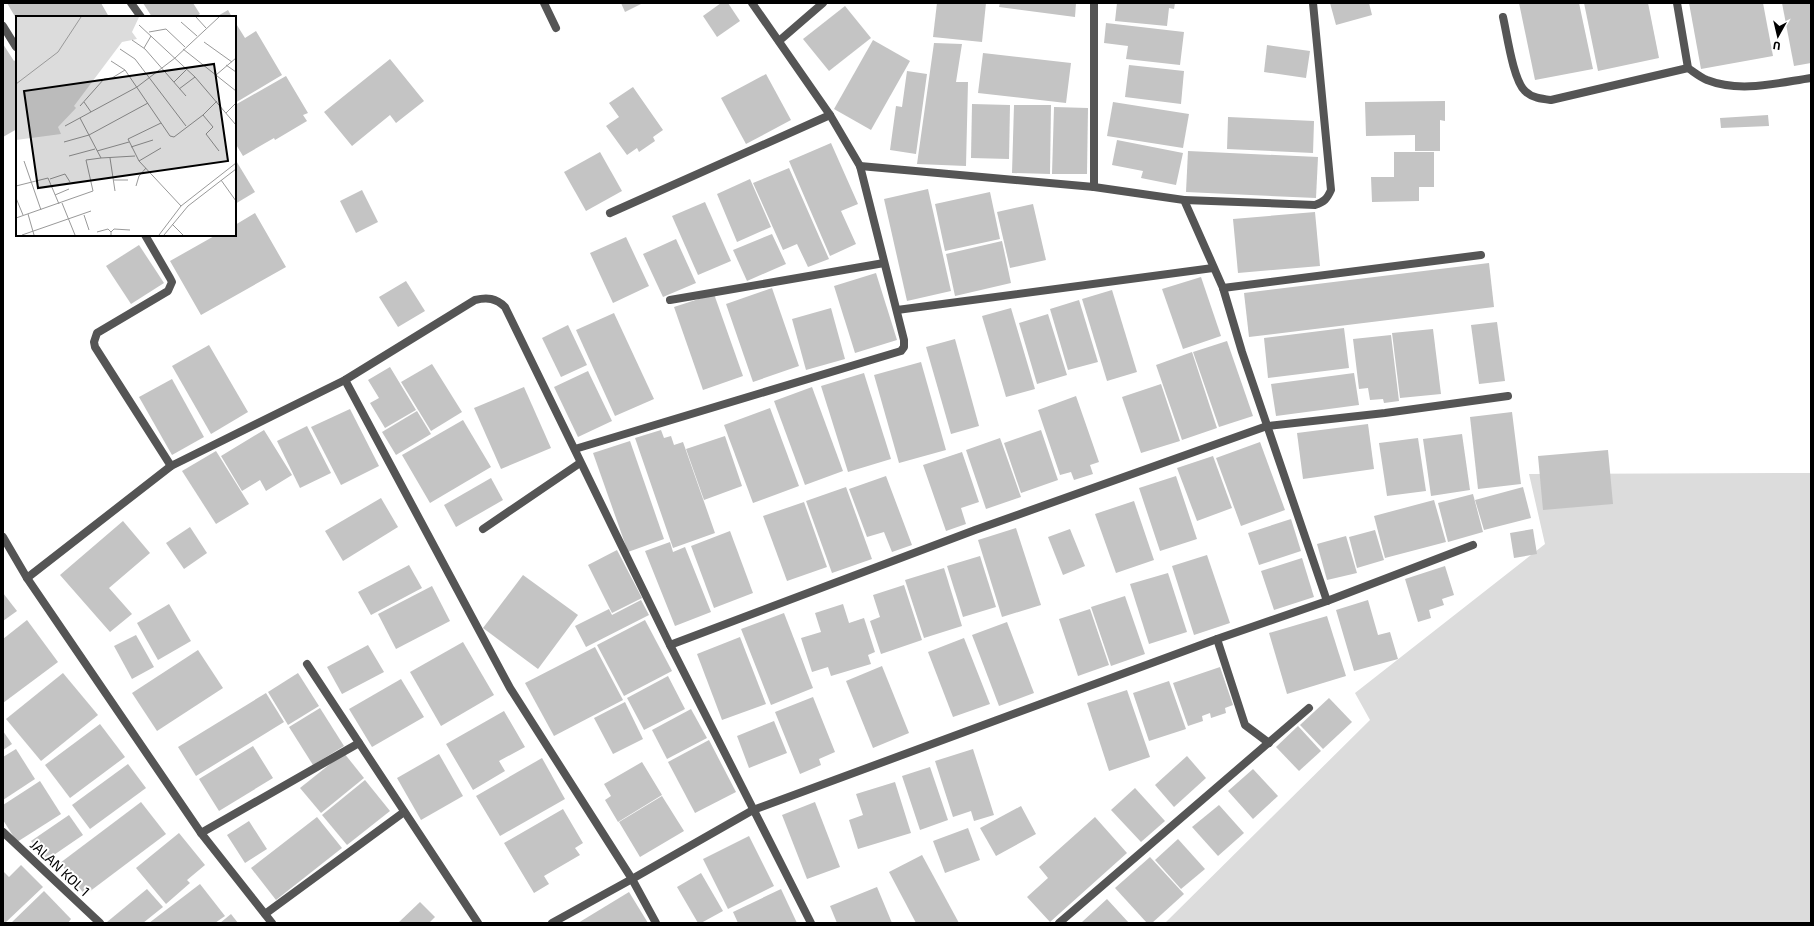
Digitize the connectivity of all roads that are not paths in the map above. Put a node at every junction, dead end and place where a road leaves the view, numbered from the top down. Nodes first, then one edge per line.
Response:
1 (131, 3) edge
2 (544, 3) edge
3 (752, 3) edge
4 (823, 3) edge
5 (1094, 3) edge
6 (1313, 3) edge
7 (1677, 3) edge
8 (140, 16) edge
9 (1503, 17) dead end
10 (3, 26) edge
11 (556, 28) dead end
12 (779, 41) junction
13 (16, 48) dead end
14 (1688, 68) junction
15 (1811, 78) edge
16 (830, 115) junction
17 (860, 166) junction
18 (1094, 187) junction
19 (1184, 200) junction
20 (610, 213) dead end
21 (146, 236) edge
22 (1481, 255) dead end
23 (884, 263) junction
24 (1213, 268) junction
25 (1223, 288) junction
26 (670, 300) dead end
27 (897, 310) junction
28 (345, 380) junction
29 (1508, 396) dead end
30 (1267, 426) junction
31 (575, 449) junction
32 (580, 463) junction
33 (171, 466) junction
34 (483, 529) dead end
35 (3, 537) edge
36 (1473, 545) dead end
37 (27, 578) junction
38 (1327, 601) junction
39 (1217, 639) junction
40 (670, 645) junction
41 (307, 664) dead end
42 (1309, 708) dead end
43 (359, 743) junction
44 (1269, 743) junction
45 (753, 810) junction
46 (404, 812) junction
47 (3, 832) edge
48 (201, 833) junction
49 (632, 880) junction
50 (265, 914) junction
51 (100, 923) edge
52 (272, 923) edge
53 (478, 923) edge
54 (552, 923) edge
55 (656, 923) edge
56 (811, 923) edge
57 (1059, 923) edge

1 - 8 street
2 - 11 street
3 - 12 street
4 - 12 street
5 - 18 street
6 - 19 street
7 - 14 street
9 - 14 street
10 - 13 street
12 - 16 street
14 - 15 street
16 - 17 street
16 - 20 street
17 - 18 street
17 - 23 street
18 - 19 street
19 - 24 street
21 - 33 street
22 - 25 street
23 - 26 street
23 - 27 street
24 - 25 street
24 - 27 street
25 - 30 street
27 - 31 street
28 - 31 street
28 - 33 street
28 - 49 street
29 - 30 street
30 - 38 street
30 - 40 street
31 - 32 street
32 - 34 street
32 - 40 street
33 - 37 street
35 - 37 street
36 - 38 street
37 - 48 street
38 - 39 street
39 - 44 street
39 - 45 street
40 - 45 street
41 - 43 street
42 - 44 street
43 - 46 street
43 - 48 street
44 - 57 street
45 - 49 street
45 - 56 street
46 - 50 street
46 - 53 street
47 - 51 street, JALAN KOL 1
48 - 50 street
49 - 54 street
49 - 55 street
50 - 52 street

